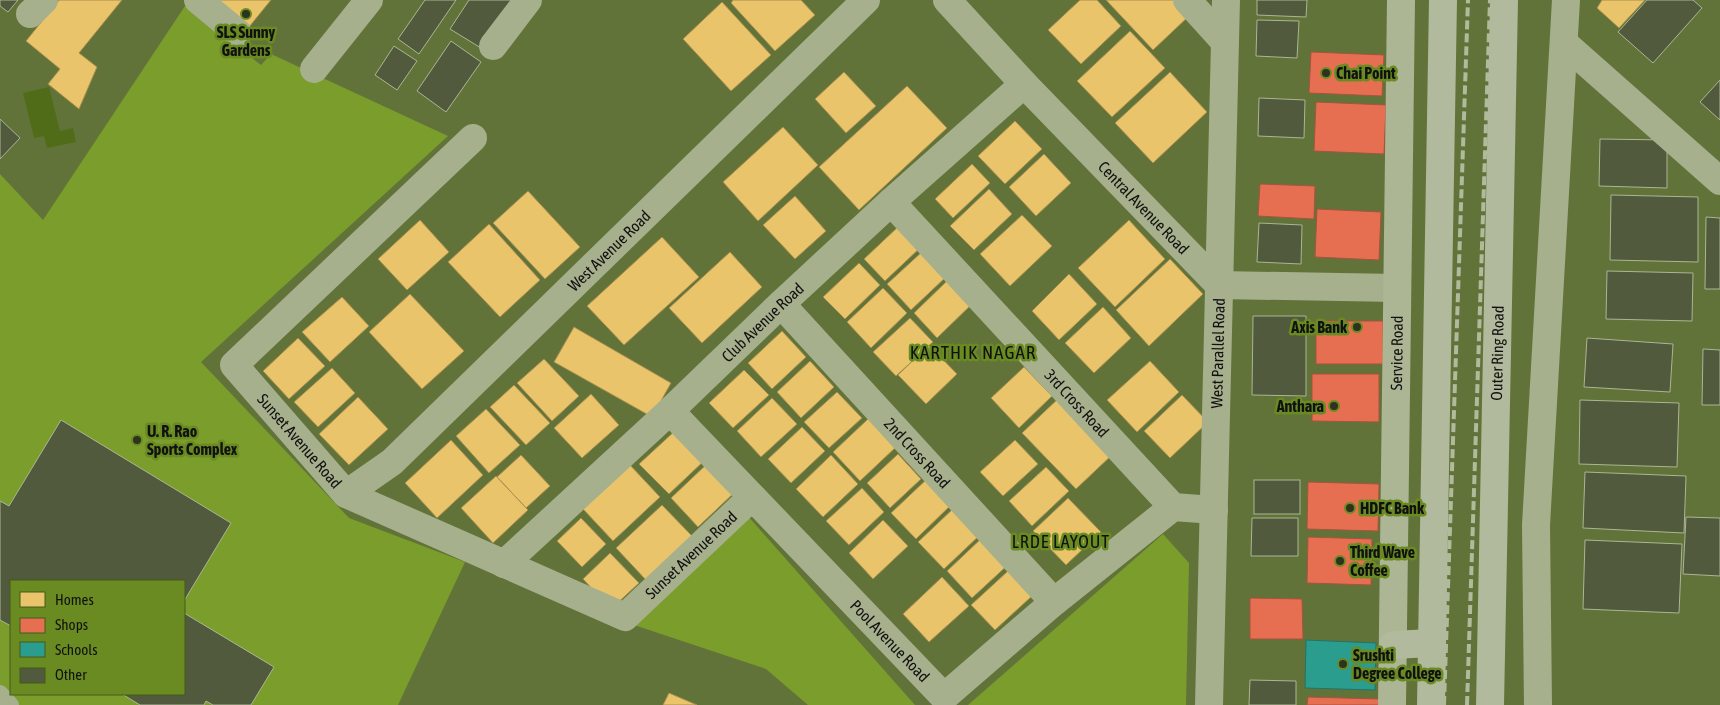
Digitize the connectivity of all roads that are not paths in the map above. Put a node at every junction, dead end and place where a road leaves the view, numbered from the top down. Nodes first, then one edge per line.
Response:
1 (198, 0) edge
2 (369, 0) edge
3 (528, 0) edge
4 (866, 0) edge
5 (947, 0) edge
6 (1187, 0) edge
7 (1226, 0) edge
8 (1401, 0) edge
9 (1443, 0) edge
10 (1504, 0) edge
11 (1566, 0) edge
12 (238, 33) dead end
13 (1226, 42) junction
14 (1564, 42) junction
15 (493, 46) dead end
16 (314, 70) dead end
17 (1024, 84) junction
18 (472, 138) dead end
19 (1720, 181) edge
20 (891, 202) junction
21 (1219, 285) junction
22 (1397, 288) junction
23 (781, 304) junction
24 (670, 411) junction
25 (346, 494) junction
26 (752, 497) junction
27 (1173, 507) junction
28 (1214, 510) junction
29 (504, 564) junction
30 (1054, 602) junction
31 (1432, 643) junction
32 (1393, 645) junction
33 (0, 693) edge
34 (10, 705) edge
35 (1209, 705) edge
36 (1392, 705) edge
37 (1431, 705) edge
38 (1490, 705) edge
39 (1538, 705) edge

1 - 12 street
2 - 16 street
3 - 15 street
4 - 25 street, West Avenue Road
5 - 17 street, Central Avenue Road
6 - 13 street
7 - 13 street, West Parallel Road
8 - 22 street, Service Road
9 - 31 highway
10 - 38 highway, Outer Ring Road
11 - 14 street
13 - 21 street, West Parallel Road
14 - 19 street
14 - 39 street
17 - 20 street, Club Avenue Road
17 - 21 street, Central Avenue Road
18 - 25 street, Sunset Avenue Road
20 - 23 street, Club Avenue Road
20 - 27 street, 3rd Cross Road
21 - 22 street
21 - 28 street, West Parallel Road
22 - 32 street, Service Road
23 - 24 street, Club Avenue Road
23 - 30 street, 2nd Cross Road
24 - 26 street, Pool Avenue Road
24 - 29 street, Club Avenue Road
25 - 29 street, Sunset Avenue Road
26 - 29 street, Sunset Avenue Road
26 - 30 street, Pool Avenue Road
27 - 28 street
27 - 30 street, Pool Avenue Road
28 - 35 street, West Parallel Road
31 - 32 highway
31 - 37 highway
32 - 36 street, Service Road
33 - 34 lane

